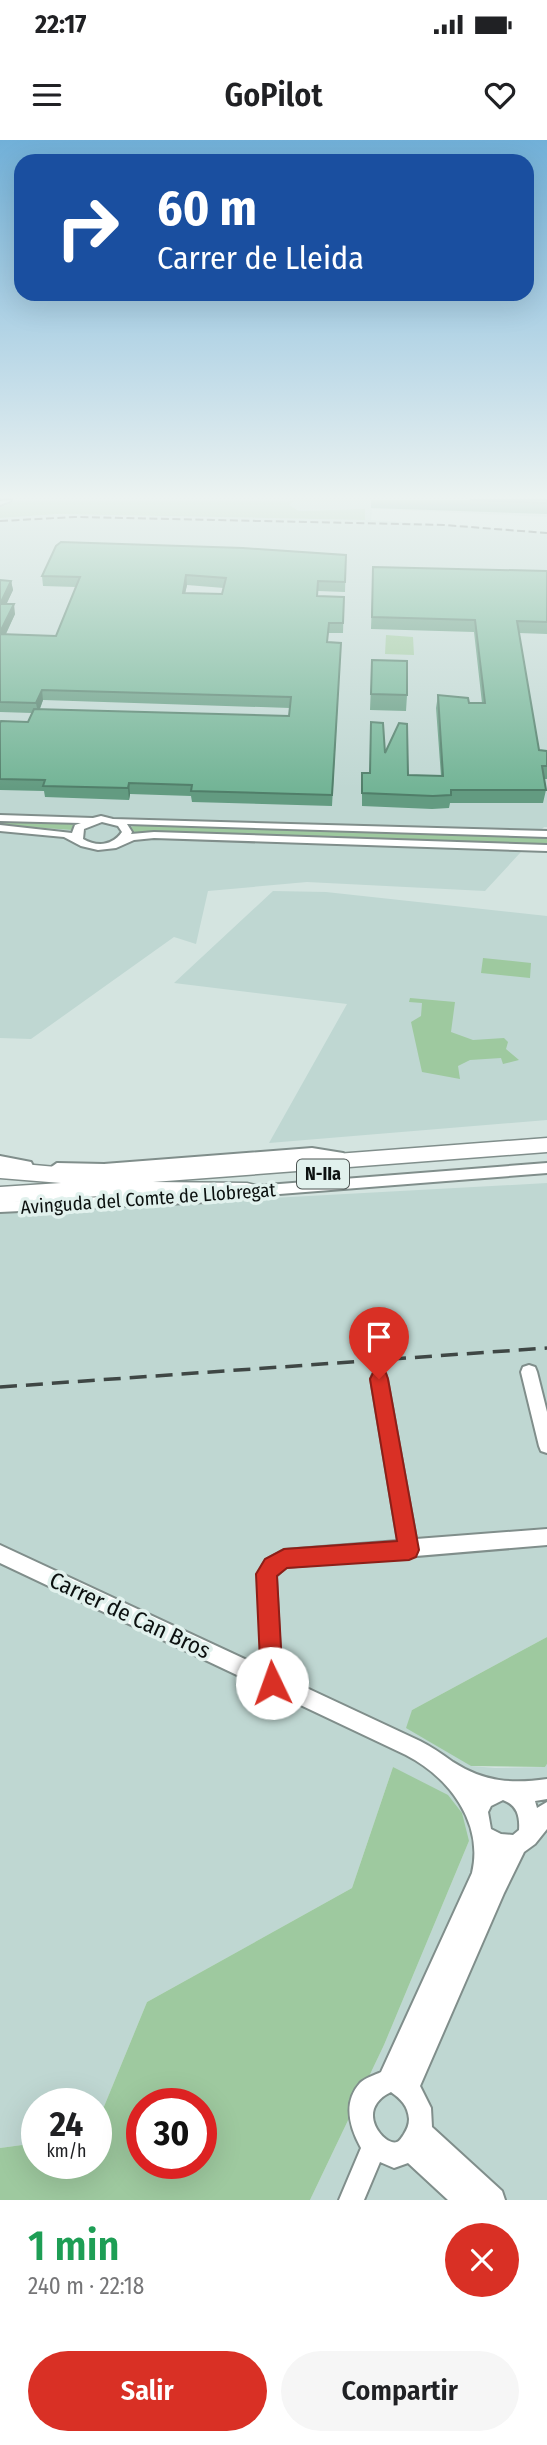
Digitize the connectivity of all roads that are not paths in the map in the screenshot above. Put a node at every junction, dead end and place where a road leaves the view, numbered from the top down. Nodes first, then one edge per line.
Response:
1 (0, 818) edge
2 (101, 820) junction
3 (116, 821) junction
4 (0, 828) edge
5 (547, 834) edge
6 (79, 841) junction
7 (117, 844) junction
8 (547, 848) edge
9 (541, 1138) edge
10 (547, 1156) edge
11 (354, 1160) junction
12 (0, 1161) edge
13 (547, 1168) edge
14 (0, 1170) edge
15 (98, 1189) junction
16 (247, 1191) junction
17 (0, 1195) edge
18 (0, 1207) edge
19 (529, 1372) dead end
20 (379, 1379) dead end
21 (547, 1447) edge
22 (547, 1537) edge
23 (409, 1550) junction
24 (0, 1553) edge
25 (272, 1683) junction
26 (447, 1770) junction
27 (547, 1789) edge
28 (492, 1791) junction
29 (516, 1794) junction
30 (477, 1811) junction
31 (547, 1812) edge
32 (485, 1837) junction
33 (523, 1841) junction
34 (398, 2084) junction
35 (415, 2140) junction
36 (374, 2148) junction
37 (351, 2200) edge
38 (466, 2200) edge
39 (493, 2200) edge

1 - 2 street
2 - 3 street
2 - 6 street
3 - 5 street
3 - 7 street
4 - 6 street
6 - 7 street
7 - 8 street
9 - 11 highway, N-IIa
10 - 15 highway, N-IIa
11 - 12 street, Avinguda del Comte de Llobregat
11 - 14 highway, N-IIa
13 - 16 street, Avinguda del Comte de Llobregat
15 - 16 highway
15 - 17 highway, N-IIa
16 - 18 street, Avinguda del Comte de Llobregat
19 - 21 street
20 - 23 street
22 - 23 street
23 - 25 street
24 - 25 street, Carrer de Can Bros
25 - 26 street, Carrer de Can Bros
26 - 28 street, Carrer de Can Bros
26 - 30 street, Carrer de Can Bros
27 - 29 street
28 - 29 street
28 - 30 street
29 - 33 street
30 - 32 street
31 - 33 street
32 - 33 street
32 - 34 street
33 - 34 street
34 - 35 street
34 - 36 street
35 - 36 street
35 - 38 street
35 - 39 street
36 - 37 street

